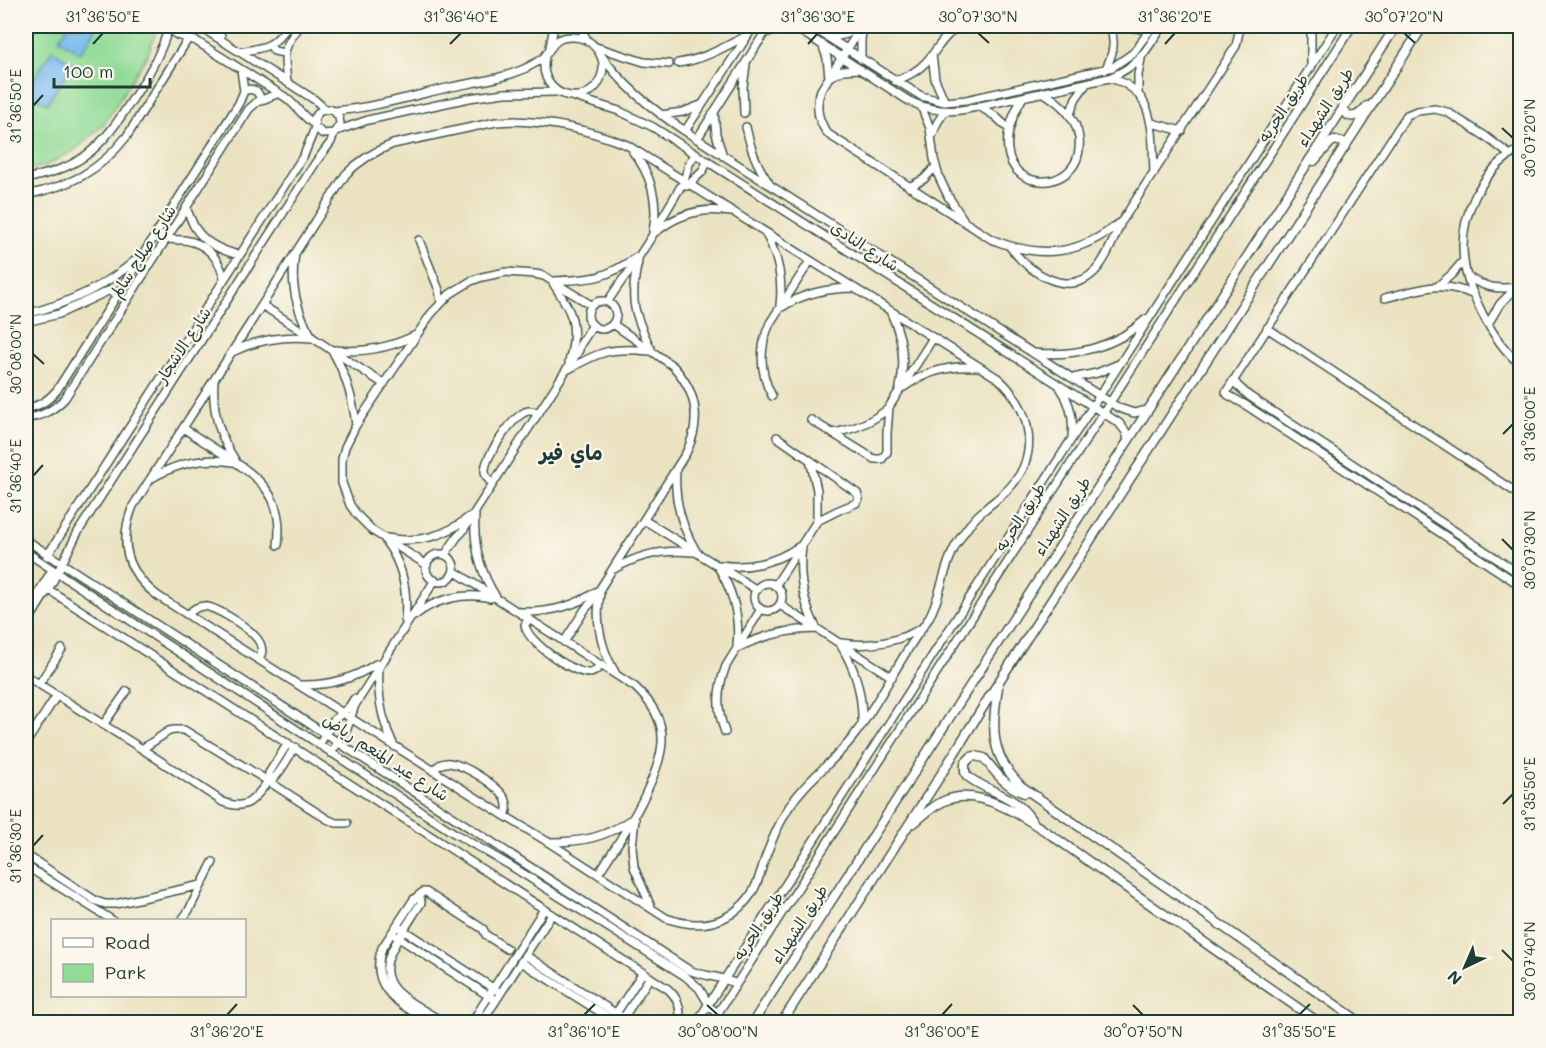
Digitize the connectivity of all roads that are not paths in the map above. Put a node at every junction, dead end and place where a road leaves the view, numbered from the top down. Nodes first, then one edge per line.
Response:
1 (168, 26) edge
2 (192, 26) edge
3 (199, 26) edge
4 (212, 26) edge
5 (288, 26) edge
6 (300, 26) edge
7 (554, 26) edge
8 (580, 26) edge
9 (769, 26) edge
10 (810, 26) edge
11 (862, 26) edge
12 (963, 26) edge
13 (1110, 26) edge
14 (1122, 26) edge
15 (1162, 26) edge
16 (1238, 26) edge
17 (1311, 26) edge
18 (1337, 26) edge
19 (1352, 26) edge
20 (1396, 26) edge
21 (1424, 26) edge
22 (796, 27) edge
23 (1151, 28) edge
24 (752, 29) edge
25 (764, 33) junction
26 (830, 38) junction
27 (1330, 38) junction
28 (188, 39) junction
29 (587, 40) junction
30 (822, 44) junction
31 (229, 45) junction
32 (270, 45) junction
33 (1340, 45) junction
34 (550, 47) junction
35 (596, 47) junction
36 (847, 49) junction
37 (240, 52) junction
38 (284, 53) junction
39 (601, 55) junction
40 (932, 55) junction
41 (544, 57) junction
42 (842, 57) junction
43 (861, 59) junction
44 (1141, 59) junction
45 (747, 61) junction
46 (678, 63) dead end
47 (669, 64) dead end
48 (860, 69) junction
49 (1310, 69) junction
50 (242, 70) junction
51 (1105, 70) junction
52 (829, 78) junction
53 (1109, 78) junction
54 (895, 81) junction
55 (287, 82) junction
56 (1087, 83) junction
57 (244, 91) junction
58 (558, 92) junction
59 (1043, 92) junction
60 (1138, 92) junction
61 (279, 93) junction
62 (571, 96) junction
63 (1023, 96) junction
64 (1377, 97) junction
65 (260, 100) junction
66 (945, 102) junction
67 (703, 104) junction
68 (921, 106) junction
69 (979, 106) junction
70 (1343, 107) junction
71 (325, 109) junction
72 (334, 111) junction
73 (945, 111) junction
74 (714, 112) junction
75 (744, 113) dead end
76 (1070, 114) junction
77 (661, 115) junction
78 (1152, 123) junction
79 (315, 126) junction
80 (746, 127) dead end
81 (1009, 129) junction
82 (1182, 130) junction
83 (685, 131) junction
84 (335, 132) junction
85 (932, 136) junction
86 (697, 139) junction
87 (627, 145) junction
88 (1346, 146) junction
89 (1521, 149) edge
90 (696, 153) junction
91 (1509, 155) junction
92 (723, 156) junction
93 (708, 161) junction
94 (1306, 165) junction
95 (936, 166) junction
96 (1154, 173) junction
97 (26, 179) edge
98 (686, 183) junction
99 (771, 185) junction
100 (909, 187) junction
101 (26, 195) edge
102 (186, 208) junction
103 (733, 212) junction
104 (820, 218) junction
105 (1122, 221) junction
106 (966, 223) junction
107 (836, 228) junction
108 (814, 229) junction
109 (765, 232) junction
110 (157, 233) junction
111 (653, 235) junction
112 (829, 239) junction
113 (166, 240) junction
114 (419, 240) dead end
115 (1010, 247) junction
116 (296, 251) junction
117 (144, 254) junction
118 (239, 255) junction
119 (639, 256) junction
120 (1464, 260) junction
121 (810, 261) junction
122 (1467, 277) junction
123 (224, 278) junction
124 (552, 281) junction
125 (1438, 286) junction
126 (1519, 286) edge
127 (854, 288) junction
128 (1474, 295) junction
129 (116, 297) junction
130 (1385, 298) dead end
131 (441, 302) junction
132 (610, 303) junction
133 (262, 305) junction
134 (591, 305) junction
135 (779, 308) junction
136 (890, 311) junction
137 (26, 314) edge
138 (1153, 314) junction
139 (199, 318) junction
140 (26, 322) edge
141 (613, 324) junction
142 (1488, 324) junction
143 (211, 326) junction
144 (595, 326) junction
145 (1267, 328) junction
146 (416, 335) junction
147 (313, 338) junction
148 (933, 338) junction
149 (332, 350) junction
150 (652, 351) junction
151 (232, 352) junction
152 (1032, 353) junction
153 (1121, 362) junction
154 (1521, 363) edge
155 (980, 368) junction
156 (567, 370) junction
157 (1071, 378) junction
158 (214, 380) junction
159 (1233, 380) junction
160 (384, 384) junction
161 (1059, 385) junction
162 (899, 391) junction
163 (772, 396) dead end
164 (1100, 396) junction
165 (1110, 402) junction
166 (1093, 406) junction
167 (889, 407) junction
168 (26, 408) edge
169 (1148, 410) junction
170 (539, 413) junction
171 (1103, 413) junction
172 (26, 418) edge
173 (811, 420) dead end
174 (356, 425) junction
175 (183, 428) junction
176 (832, 433) junction
177 (777, 437) dead end
178 (1071, 441) junction
179 (1128, 441) junction
180 (810, 460) junction
181 (236, 462) junction
182 (676, 468) junction
183 (151, 478) junction
184 (494, 484) junction
185 (1521, 495) edge
186 (476, 511) junction
187 (644, 520) junction
188 (817, 521) junction
189 (383, 537) junction
190 (26, 540) edge
191 (802, 544) junction
192 (278, 545) dead end
193 (26, 552) edge
194 (697, 553) junction
195 (48, 555) junction
196 (447, 556) junction
197 (42, 563) junction
198 (62, 564) junction
199 (427, 565) junction
200 (716, 565) junction
201 (612, 570) junction
202 (454, 571) junction
203 (55, 572) junction
204 (1521, 574) edge
205 (433, 579) junction
206 (1521, 585) edge
207 (776, 586) junction
208 (46, 587) junction
209 (601, 587) junction
210 (756, 590) junction
211 (496, 599) junction
212 (780, 605) junction
213 (761, 609) junction
214 (517, 612) junction
215 (26, 613) edge
216 (188, 615) junction
217 (528, 619) junction
218 (407, 620) junction
219 (26, 625) edge
220 (817, 628) junction
221 (922, 628) junction
222 (838, 642) junction
223 (565, 643) junction
224 (62, 648) dead end
225 (737, 648) junction
226 (258, 660) junction
227 (378, 666) junction
228 (600, 666) junction
229 (26, 676) edge
230 (618, 677) junction
231 (892, 677) junction
232 (999, 683) junction
233 (39, 684) junction
234 (298, 685) junction
235 (127, 691) dead end
236 (57, 695) junction
237 (342, 713) junction
238 (351, 718) junction
239 (103, 725) junction
240 (862, 725) junction
241 (725, 732) dead end
242 (326, 734) junction
243 (338, 742) junction
244 (26, 743) edge
245 (291, 745) junction
246 (319, 745) junction
247 (394, 746) junction
248 (142, 749) junction
249 (331, 753) junction
250 (433, 771) junction
251 (268, 782) junction
252 (1030, 794) junction
253 (505, 816) junction
254 (635, 817) junction
255 (347, 823) dead end
256 (1033, 823) junction
257 (907, 828) junction
258 (548, 842) junction
259 (26, 855) edge
260 (213, 862) dead end
261 (26, 866) edge
262 (598, 874) junction
263 (201, 885) junction
264 (86, 894) junction
265 (420, 896) junction
266 (82, 902) junction
267 (651, 908) junction
268 (544, 909) junction
269 (552, 914) junction
270 (109, 919) edge
271 (183, 919) edge
272 (396, 926) junction
273 (403, 930) junction
274 (391, 933) junction
275 (398, 938) junction
276 (507, 949) dead end
277 (523, 958) junction
278 (643, 972) junction
279 (650, 977) junction
280 (725, 980) junction
281 (736, 984) junction
282 (494, 988) junction
283 (501, 993) junction
284 (489, 996) junction
285 (496, 1000) junction
286 (708, 1005) junction
287 (718, 1012) junction
288 (617, 1020) edge
289 (429, 1023) edge
290 (444, 1023) edge
291 (472, 1023) edge
292 (482, 1023) edge
293 (679, 1023) edge
294 (697, 1023) edge
295 (712, 1023) edge
296 (753, 1023) edge
297 (782, 1023) edge
298 (1318, 1023) edge
299 (1360, 1023) edge

1 - 28 street
1 - 97 street
2 - 28 street
3 - 31 street
4 - 31 street
5 - 32 street
6 - 38 street
7 - 34 street
8 - 29 street
9 - 25 street
10 - 26 street
11 - 26 street
11 - 36 street
11 - 43 street
12 - 40 street
13 - 51 street
14 - 23 street
15 - 44 street
16 - 82 street
17 - 49 street
18 - 27 street, طريق الحريه
19 - 33 street, طريق الحريه
20 - 70 main road, طريق الشهداء
21 - 64 main road
22 - 25 street
22 - 30 street
23 - 51 street
24 - 46 street
24 - 67 street
25 - 45 street
26 - 36 street
27 - 33 street
27 - 49 street, طريق الحريه
28 - 50 street
28 - 101 street
29 - 34 street
29 - 35 street
30 - 42 street
30 - 52 street
31 - 37 street
32 - 37 street
32 - 38 street
33 - 165 street, طريق الحريه
34 - 41 street
35 - 39 street
35 - 47 street
36 - 42 street
36 - 43 street
37 - 55 street
38 - 55 street
39 - 62 street
39 - 77 street, شارع النادى
40 - 54 street
40 - 66 street
41 - 58 street
41 - 72 street
42 - 48 street
42 - 52 street
43 - 54 street
44 - 53 street
44 - 60 street
45 - 74 street
45 - 75 street
48 - 52 street
48 - 68 street
49 - 138 street, طريق الحريه
50 - 57 street
50 - 61 street
51 - 66 street
52 - 100 street
53 - 56 street
53 - 60 street
54 - 66 street
55 - 71 street
56 - 59 street
56 - 76 street
57 - 65 street
57 - 110 street, شارع صلاح سالم
58 - 62 street
58 - 84 street
59 - 63 street
59 - 76 street
60 - 78 street
61 - 65 street, شارع صلاح سالم
61 - 79 street
62 - 90 street, شارع النادى
63 - 69 street
63 - 81 street
64 - 70 main road
64 - 88 main road
65 - 102 street, شارع صلاح سالم
67 - 77 street
67 - 83 street
68 - 73 street
68 - 85 street
69 - 73 street
69 - 81 street
70 - 94 main road, طريق الشهداء
71 - 72 street
71 - 79 street
72 - 84 street
73 - 85 street
74 - 86 street
74 - 92 street
76 - 81 street
77 - 83 street, شارع النادى
78 - 82 street
78 - 96 street
79 - 84 street
79 - 118 street, شارع الاشجار
80 - 99 street
82 - 96 street
83 - 86 street, شارع النادى
84 - 143 street, شارع الاشجار
85 - 95 street
86 - 92 street, شارع النادى
87 - 98 street
87 - 111 street
87 - 116 street
88 - 94 main road
88 - 232 main road
89 - 91 street
90 - 93 street, شارع النادى
90 - 98 street
91 - 120 street
91 - 145 street
92 - 99 street, شارع النادى
93 - 98 street
93 - 108 street, شارع النادى
94 - 169 main road, طريق الشهداء
95 - 100 street
95 - 106 street
96 - 105 street
98 - 103 street
98 - 111 street
99 - 104 street, شارع النادى
100 - 106 street
102 - 113 street, شارع صلاح سالم
102 - 118 street
103 - 109 street
103 - 111 street
104 - 107 street, شارع النادى
104 - 108 street
105 - 115 street
105 - 115 street
106 - 115 street
107 - 112 street
107 - 152 street, شارع النادى
108 - 112 street, شارع النادى
109 - 121 street
109 - 135 street
110 - 113 street
110 - 117 street, شارع صلاح سالم
111 - 119 street
112 - 161 street, شارع النادى
113 - 123 street
113 - 172 street, شارع صلاح سالم
114 - 131 street
116 - 133 street
116 - 147 street
117 - 129 street, شارع صلاح سالم
117 - 137 street
118 - 123 street, شارع الاشجار
119 - 124 street
119 - 132 street
119 - 150 street
120 - 122 street
120 - 125 street
121 - 127 street
121 - 135 street
122 - 126 street
122 - 128 street
123 - 139 street, شارع الاشجار
124 - 131 street
124 - 134 street
124 - 156 street
125 - 128 street
125 - 130 street
126 - 142 street
127 - 135 street
127 - 136 street
128 - 142 street
129 - 140 street
129 - 168 street, شارع صلاح سالم
131 - 146 street
132 - 134 street
132 - 141 street
133 - 147 street
133 - 151 street
134 - 144 street
135 - 163 street
136 - 148 street
136 - 162 street
138 - 152 street
138 - 153 street, طريق الحريه
139 - 143 street
139 - 195 street, شارع الاشجار
141 - 144 street
141 - 150 street
142 - 154 street
143 - 198 street, شارع الاشجار
144 - 156 street
145 - 159 street
145 - 185 street
146 - 149 street
146 - 160 street
147 - 149 street
147 - 151 street
148 - 155 street
148 - 162 street
149 - 160 street
149 - 174 street
150 - 156 street
150 - 182 street
151 - 158 street
152 - 157 street, شارع النادى
153 - 157 street
153 - 164 street, طريق الحريه
155 - 162 street
155 - 221 street
156 - 170 street
157 - 164 street, شارع النادى
158 - 175 street
158 - 181 street
159 - 204 street
159 - 206 street
160 - 174 street
161 - 166 street, شارع النادى
161 - 178 street
162 - 167 street
164 - 165 street, شارع النادى
164 - 166 street, طريق الحريه
165 - 169 street, شارع النادى
165 - 171 street, طريق الحريه
166 - 171 street, شارع النادى
166 - 178 street, طريق الحريه
167 - 176 street
167 - 176 street
169 - 179 main road, طريق الشهداء
170 - 184 street
170 - 184 street
171 - 179 street, شارع النادى
171 - 281 street, طريق الحريه
173 - 176 street
174 - 189 street
175 - 181 street
175 - 183 street
177 - 180 street
178 - 280 street, طريق الحريه
179 - 296 main road, طريق الشهداء
180 - 188 street
180 - 188 street
181 - 183 street
181 - 192 street
182 - 187 street
182 - 194 street
183 - 216 street
184 - 186 street
186 - 189 street
186 - 196 street
186 - 211 street
187 - 194 street
187 - 201 street
188 - 191 street
189 - 199 street
189 - 218 street
190 - 195 street, شارع عبد المنعم رياض
191 - 200 street
191 - 207 street
191 - 220 street
193 - 197 street, شارع عبد المنعم رياض
194 - 200 street
194 - 201 street
195 - 197 street, شارع الاشجار
195 - 198 street, شارع عبد المنعم رياض
196 - 199 street
196 - 202 street
197 - 203 street, شارع عبد المنعم رياض
198 - 203 street, شارع الاشجار
198 - 242 street, شارع عبد المنعم رياض
199 - 205 street
200 - 210 street
200 - 225 street
201 - 209 street
202 - 205 street
202 - 211 street
203 - 208 street, شارع الاشجار
203 - 246 street, شارع عبد المنعم رياض
205 - 218 street
207 - 210 street
207 - 212 street
208 - 215 street
208 - 219 street
208 - 245 street
209 - 214 street
209 - 223 street
209 - 230 street
210 - 213 street
211 - 214 street
211 - 218 street
212 - 213 street
212 - 220 street
213 - 225 street
214 - 217 street
216 - 226 street
216 - 226 street
217 - 223 street
217 - 228 street
218 - 227 street
220 - 222 street
220 - 225 street
221 - 222 street
221 - 231 street
222 - 231 street
222 - 240 street
223 - 228 street
224 - 233 street
225 - 241 street
226 - 234 street
227 - 234 street
227 - 237 street
227 - 238 street
227 - 247 street
228 - 230 street
229 - 233 street
230 - 254 street
231 - 240 street
232 - 252 main road
232 - 257 main road
233 - 236 street
234 - 237 street
235 - 239 street
236 - 239 street
236 - 244 street
237 - 238 street
237 - 242 street
238 - 243 street
238 - 247 street
239 - 248 street
240 - 267 street
242 - 243 street, شارع عبد المنعم رياض
242 - 246 street
243 - 249 street
243 - 280 street, شارع عبد المنعم رياض
245 - 251 street
245 - 268 street
246 - 249 street, شارع عبد المنعم رياض
247 - 250 street
248 - 251 street
248 - 251 street
249 - 286 street, شارع عبد المنعم رياض
250 - 253 street
250 - 253 street
251 - 255 street
252 - 256 main road
252 - 299 main road
253 - 258 street
254 - 258 street
254 - 262 street
254 - 267 street
256 - 257 main road
256 - 298 main road
257 - 297 main road
258 - 262 street
259 - 264 street
260 - 263 street
261 - 266 street
262 - 267 street
263 - 264 street
263 - 271 street
264 - 266 street
265 - 272 street
265 - 273 street
265 - 276 street
266 - 270 street
268 - 269 street
268 - 282 street
269 - 277 street
269 - 278 street
272 - 273 street
272 - 274 street
273 - 275 street
273 - 282 street
274 - 275 street
274 - 289 street
275 - 284 street
275 - 290 street
277 - 283 street
277 - 288 street
278 - 279 street
278 - 288 street
279 - 288 street
279 - 293 street
280 - 281 street, شارع عبد المنعم رياض
280 - 286 street, طريق الحريه
281 - 287 street, طريق الحريه
282 - 283 street
282 - 284 street
283 - 285 street
284 - 285 street
284 - 291 street
285 - 292 street
286 - 287 street, شارع عبد المنعم رياض
286 - 294 street, طريق الحريه
287 - 295 street, طريق الحريه

